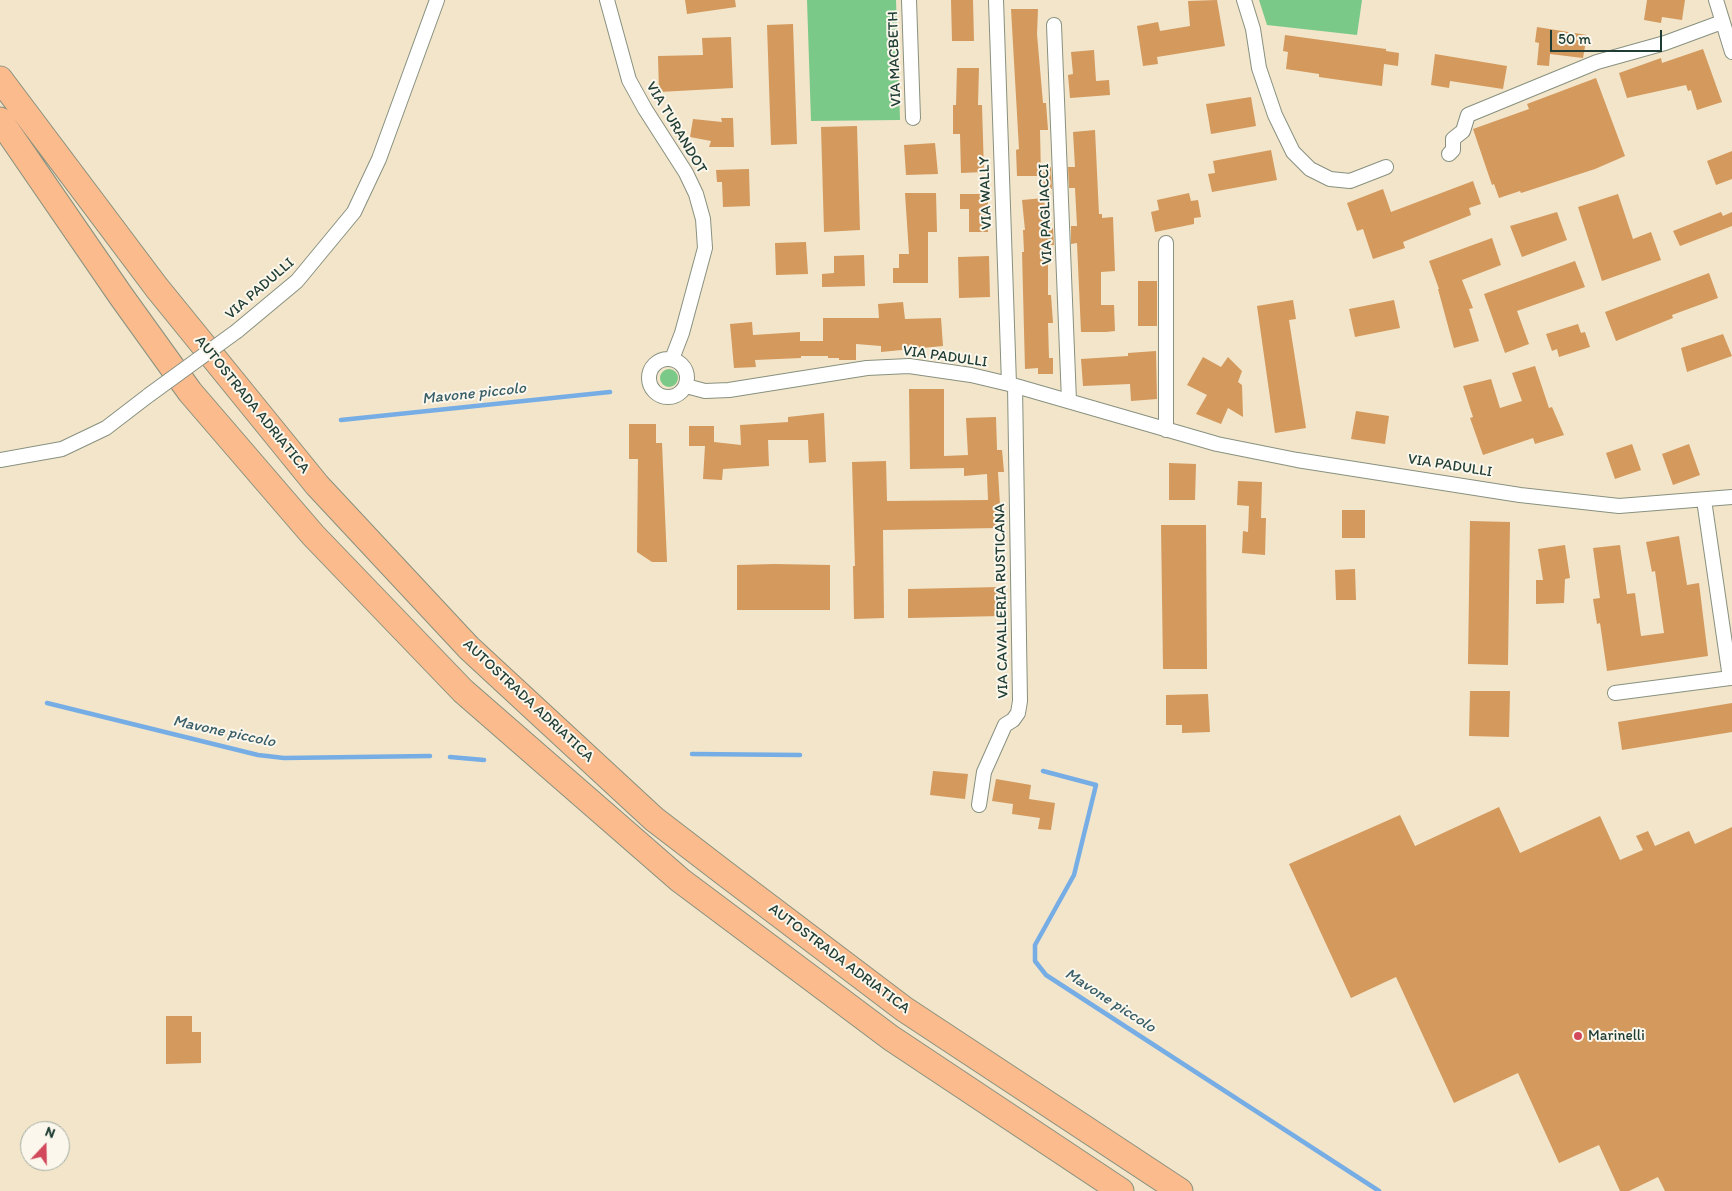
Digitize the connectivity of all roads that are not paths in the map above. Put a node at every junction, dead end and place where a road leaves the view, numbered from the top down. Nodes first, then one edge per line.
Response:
1 (437, 0) edge
2 (607, 0) edge
3 (909, 0) edge
4 (996, 0) edge
5 (1244, 0) edge
6 (1716, 0) edge
7 (1722, 22) junction
8 (1054, 25) dead end
9 (1732, 52) edge
10 (0, 79) edge
11 (913, 118) dead end
12 (0, 120) edge
13 (1449, 154) dead end
14 (1386, 167) dead end
15 (1166, 243) dead end
16 (672, 359) junction
17 (1012, 385) junction
18 (686, 386) junction
19 (1069, 401) junction
20 (1166, 430) junction
21 (0, 460) edge
22 (1732, 497) edge
23 (1704, 500) junction
24 (1615, 693) dead end
25 (979, 805) dead end
26 (1120, 1191) edge
27 (1180, 1191) edge

1 - 21 street, VIA PADULLI, bridge
2 - 16 street, VIA TURANDOT
3 - 11 street, VIA MACBETH
4 - 17 street, VIA WALLY
5 - 14 street
6 - 7 street
7 - 9 street
7 - 13 street
8 - 19 street, VIA PAGLIACCI
10 - 27 highway, AUTOSTRADA ADRIATICA
12 - 26 highway
15 - 20 street
16 - 18 street
16 - 18 street
17 - 18 street, VIA PADULLI
17 - 19 street, VIA PADULLI
17 - 25 street, VIA CAVALLERIA RUSTICANA
19 - 20 street, VIA PADULLI
20 - 23 street, VIA PADULLI
22 - 23 street, VIA PADULLI
23 - 24 street

